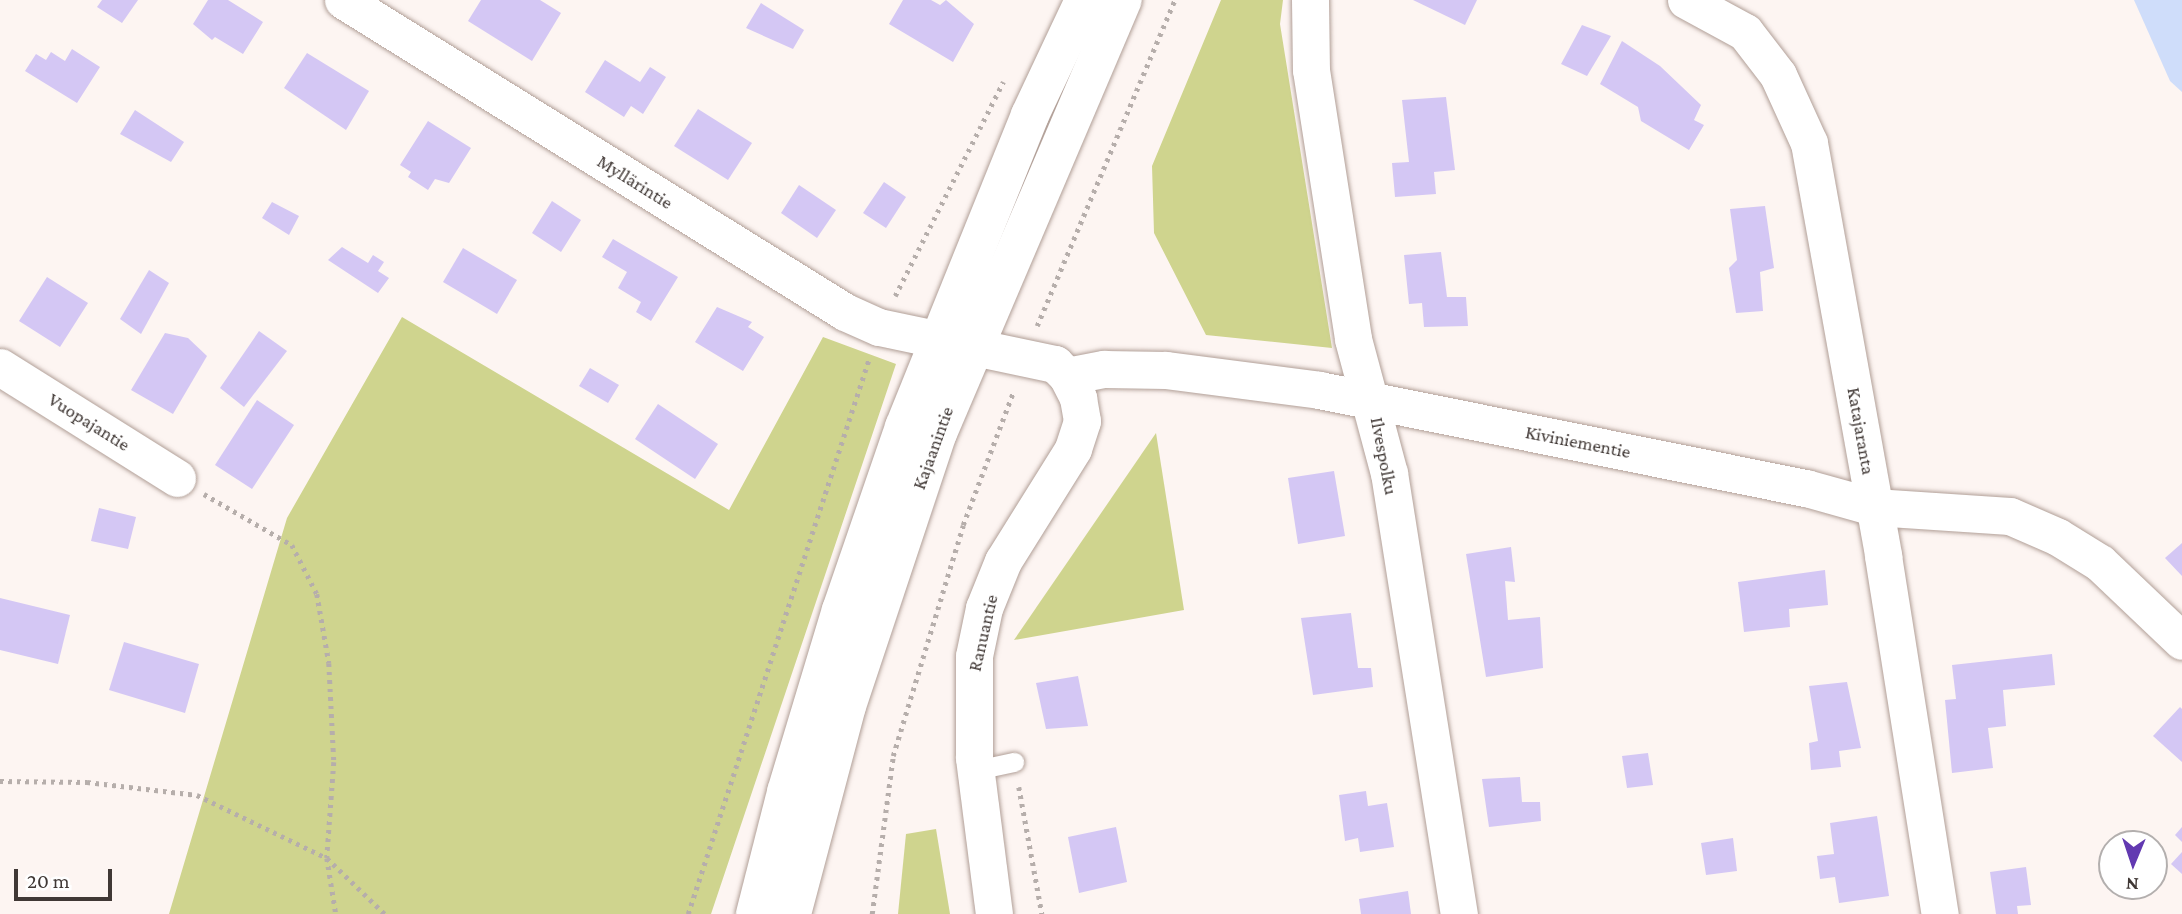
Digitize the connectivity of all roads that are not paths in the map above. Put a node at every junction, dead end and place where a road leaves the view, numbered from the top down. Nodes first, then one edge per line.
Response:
1 (342, 0) edge
2 (1084, 0) edge
3 (1123, 0) edge
4 (1310, 0) edge
5 (1686, 0) edge
6 (955, 344) junction
7 (0, 367) edge
8 (1067, 376) junction
9 (1373, 402) junction
10 (177, 478) road end
11 (1874, 507) junction
12 (2182, 641) edge
13 (1014, 762) road end
14 (976, 770) junction
15 (755, 914) edge
16 (792, 914) edge
17 (994, 914) edge
18 (1459, 914) edge
19 (1940, 914) edge

1 - 6 street, Myllärintie
2 - 6 main road, Kajaanintie
3 - 6 main road, Kajaanintie
4 - 9 street, Ilvespolku
5 - 11 street, Katajaranta
6 - 8 street
6 - 15 main road, Kajaanintie
6 - 16 main road, Kajaanintie
7 - 10 street, Vuopajantie
8 - 9 street, Kiviniementie
8 - 14 street, Ranuantie
9 - 11 street, Kiviniementie
9 - 18 street, Ilvespolku
11 - 12 street, Kiviniementie
11 - 19 street, Katajaranta
13 - 14 lane
14 - 17 street, Ranuantie

